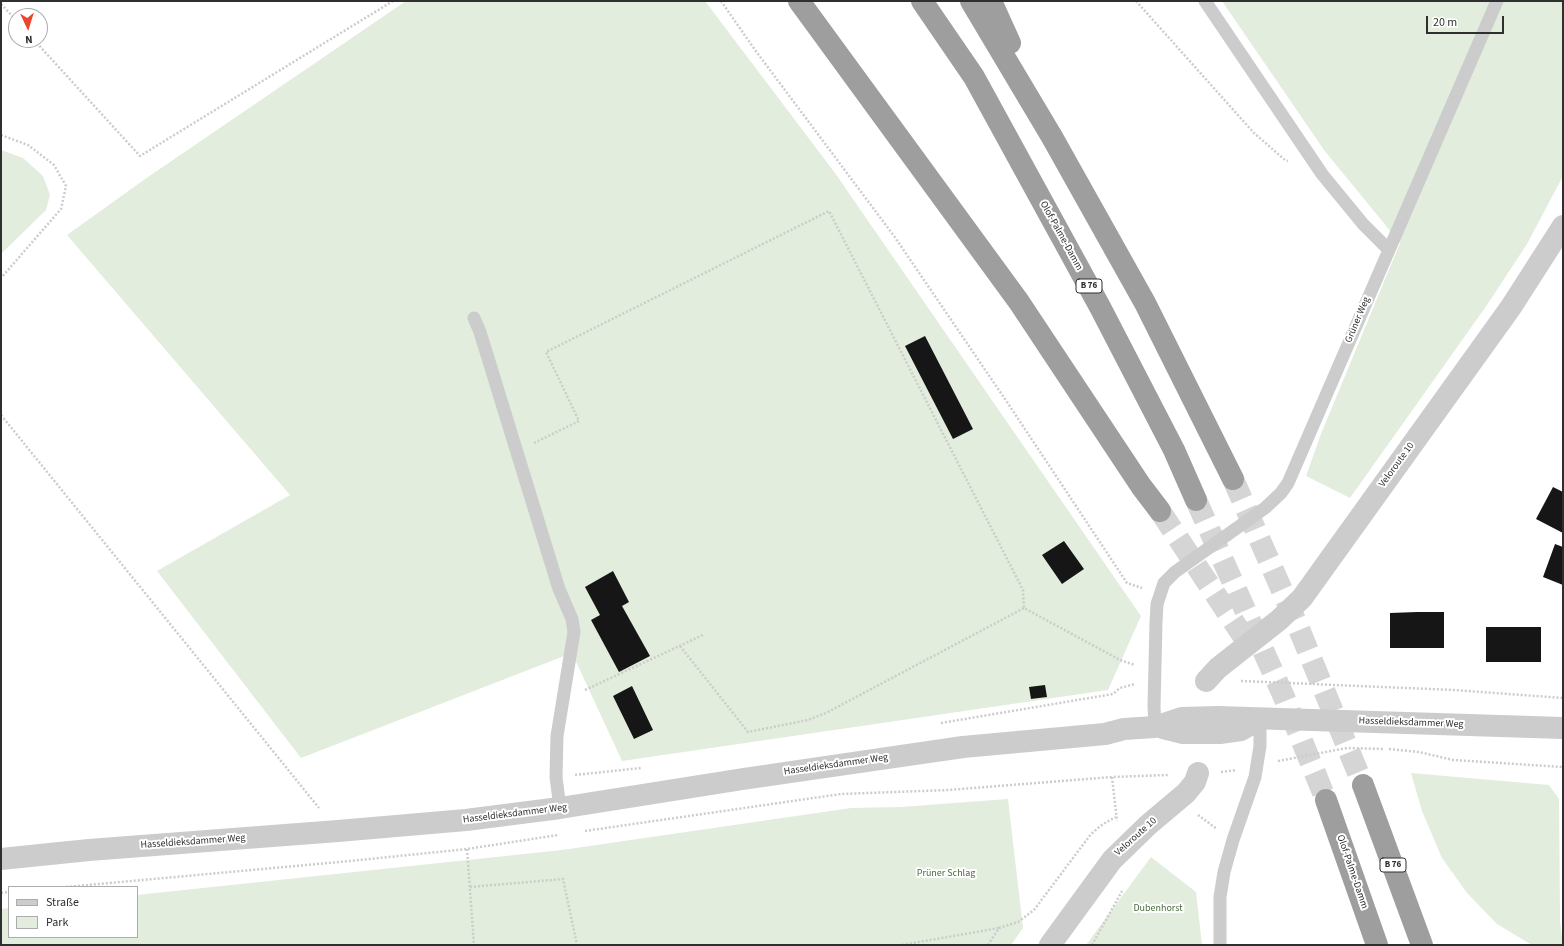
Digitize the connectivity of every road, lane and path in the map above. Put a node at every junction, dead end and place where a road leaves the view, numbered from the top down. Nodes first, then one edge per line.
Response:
1 (393, 1) edge
2 (721, 1) edge
3 (799, 1) edge
4 (922, 1) edge
5 (971, 1) edge
6 (991, 1) edge
7 (1136, 1) edge
8 (1205, 1) edge
9 (1497, 1) edge
10 (1, 4) edge
11 (8, 11) edge
12 (41, 48) edge
13 (1, 136) edge
14 (1052, 137) junction
15 (1322, 174) junction
16 (1563, 226) edge
17 (1388, 249) junction
18 (1, 278) edge
19 (474, 318) dead end
20 (1, 415) edge
21 (516, 452) junction
22 (1233, 479) tunnel mouth
23 (1196, 500) tunnel mouth
24 (1160, 511) tunnel mouth
25 (1161, 592) junction
26 (1024, 608) junction
27 (703, 635) dead end
28 (680, 646) junction
29 (1155, 669) junction
30 (1206, 681) joint
31 (1563, 698) edge
32 (562, 700) junction
33 (1260, 719) junction
34 (1155, 727) junction
35 (1563, 728) edge
36 (1257, 765) junction
37 (1563, 768) edge
38 (1198, 773) junction
39 (1112, 777) junction
40 (1363, 784) tunnel mouth
41 (305, 790) dead end
42 (1181, 798) junction
43 (1326, 800) tunnel mouth
44 (560, 808) junction
45 (1116, 817) junction
46 (581, 832) dead end
47 (560, 835) dead end
48 (1132, 839) junction
49 (1233, 840) junction
50 (467, 849) junction
51 (1, 859) edge
52 (77, 886) edge
53 (470, 887) junction
54 (999, 928) junction
55 (474, 945) edge
56 (577, 945) edge
57 (902, 945) edge
58 (988, 945) edge
59 (1050, 945) edge
60 (1220, 945) edge
61 (1377, 945) edge
62 (1422, 945) edge

1 - 12 path
2 - 25 path
3 - 24 highway
4 - 23 highway, Olof-Palme-Damm / B 76
5 - 14 highway
6 - 14 highway
7 - 15 path
8 - 15 lane
9 - 17 lane, Grüner Weg
10 - 11 path
13 - 18 path
14 - 22 highway
15 - 17 lane
16 - 30 street, Veloroute 10
17 - 25 lane, Grüner Weg
19 - 21 lane
20 - 41 path
21 - 26 path
21 - 32 lane
25 - 29 lane, Grüner Weg
26 - 28 path
26 - 29 path
27 - 28 path
28 - 32 path
29 - 34 lane, Grüner Weg
30 - 31 path
32 - 44 lane
33 - 34 street, Hasseldieksdammer Weg
33 - 35 street, Hasseldieksdammer Weg
33 - 36 lane
34 - 44 street, Hasseldieksdammer Weg
36 - 37 path
36 - 38 path
36 - 49 lane
38 - 39 path
38 - 42 street, Veloroute 10
39 - 45 path
39 - 46 path
40 - 62 highway, B 76
42 - 48 street, Veloroute 10
42 - 49 path
43 - 61 highway, Olof-Palme-Damm
44 - 51 street, Hasseldieksdammer Weg
45 - 48 path
45 - 54 path
47 - 50 path
48 - 59 street, Veloroute 10
49 - 60 lane
50 - 52 path
50 - 53 path
53 - 55 path
53 - 56 path
54 - 57 path
54 - 58 path

